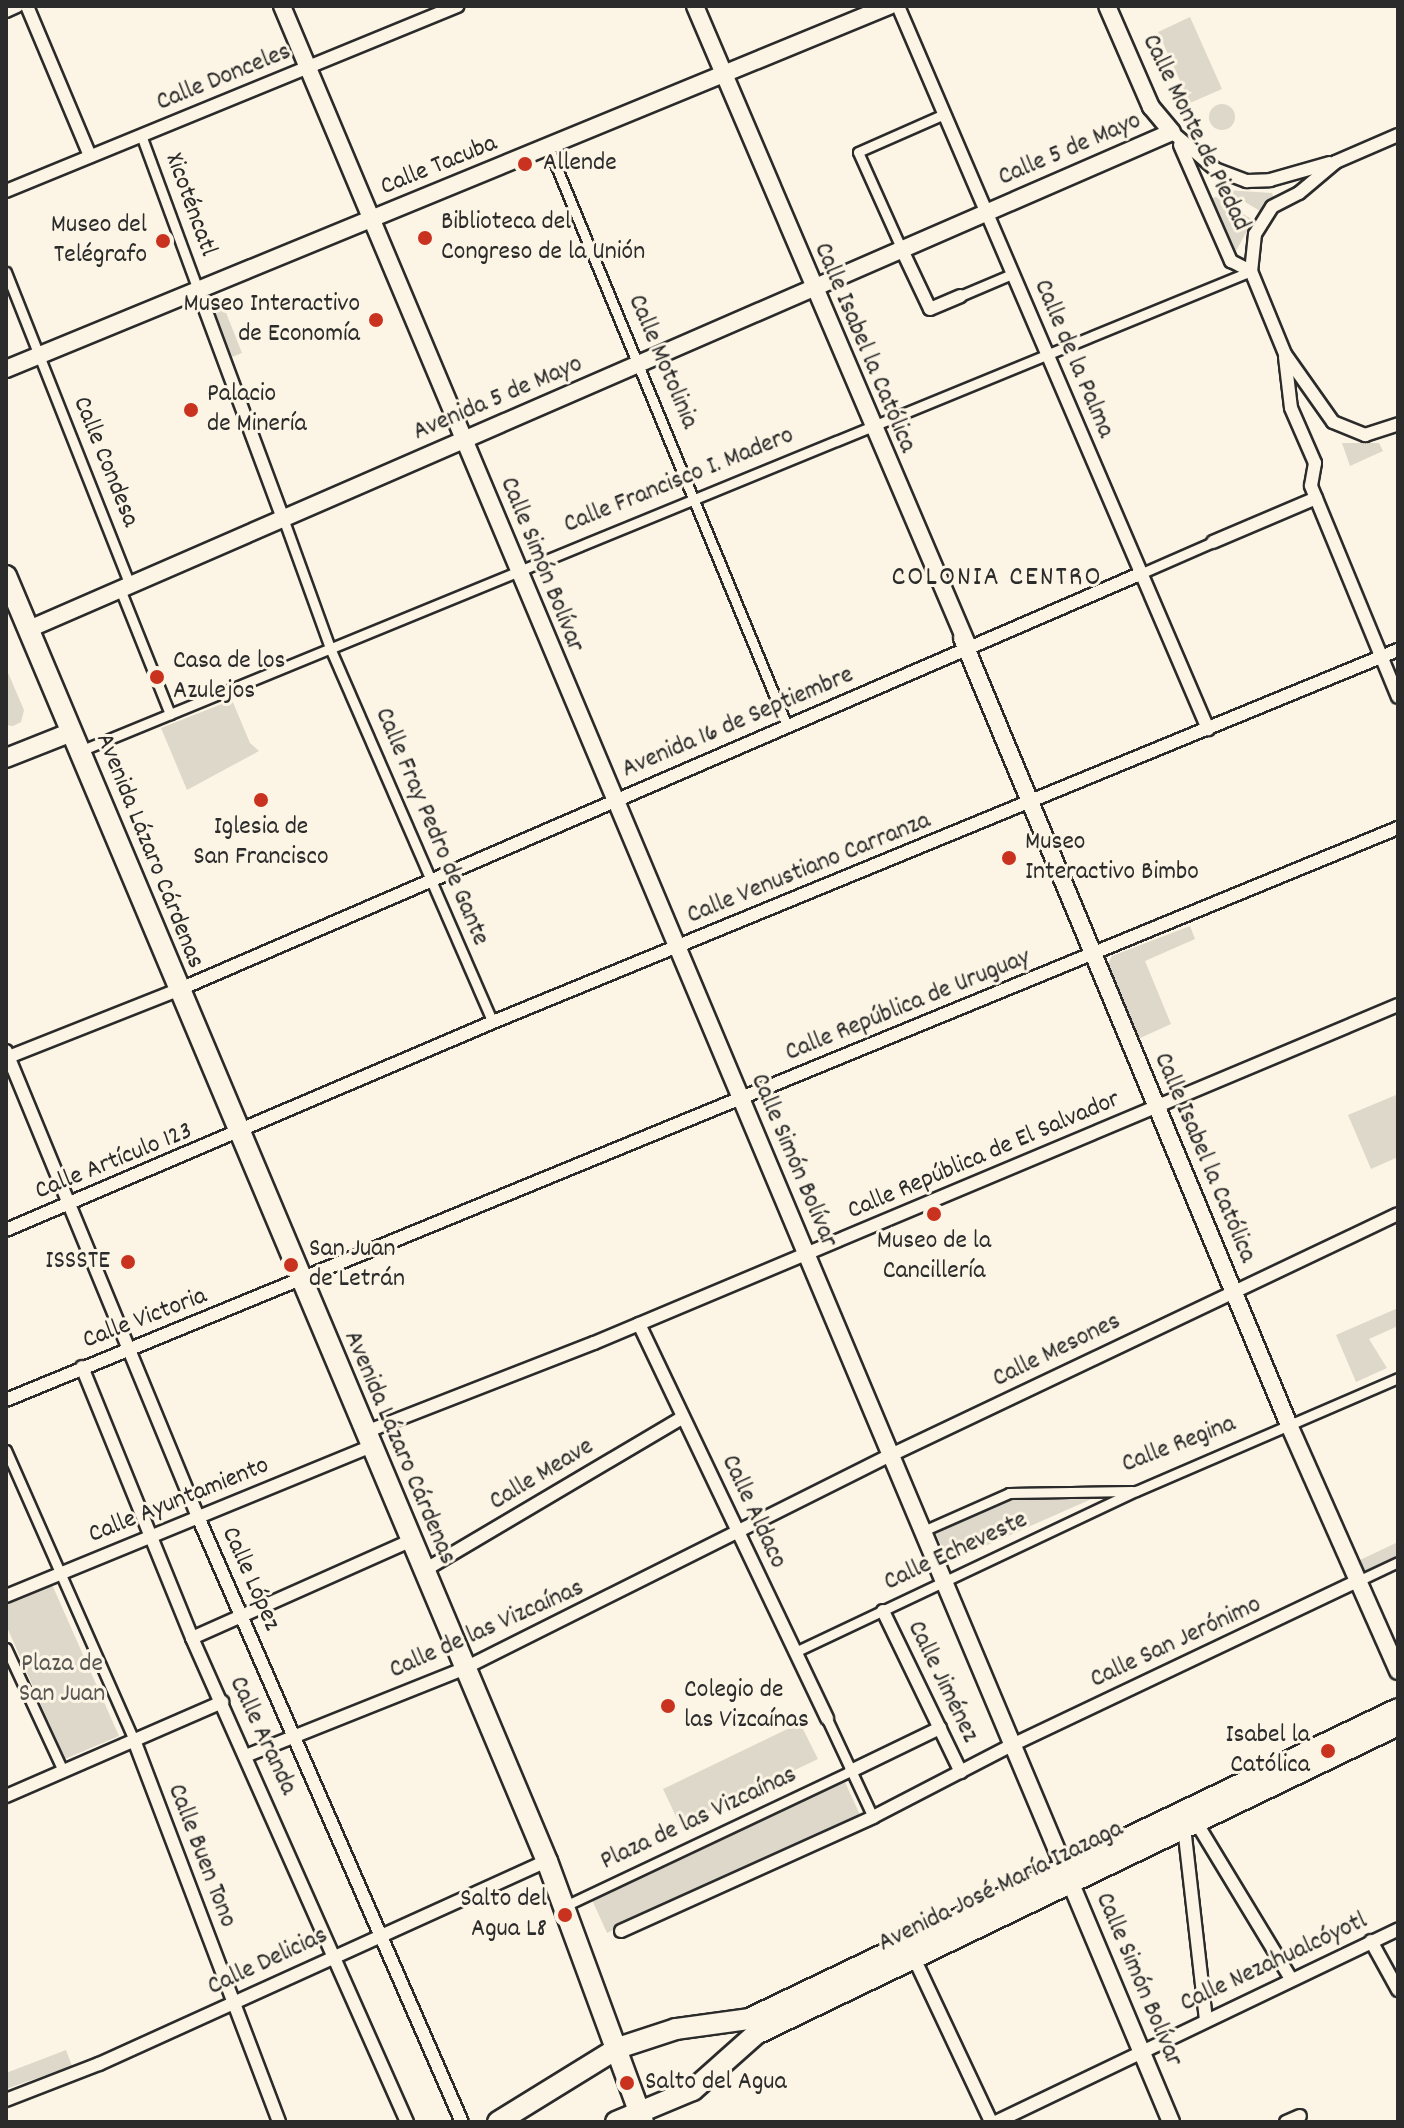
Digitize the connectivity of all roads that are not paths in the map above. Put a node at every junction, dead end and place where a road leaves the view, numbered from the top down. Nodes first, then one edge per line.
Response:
1 (17, 6) edge
2 (27, 6) edge
3 (282, 6) edge
4 (458, 6) edge
5 (695, 6) edge
6 (889, 6) edge
7 (898, 6) edge
8 (1107, 6) edge
9 (6, 11) edge
10 (308, 68) junction
11 (723, 76) junction
12 (944, 114) junction
13 (1172, 132) junction
14 (141, 135) junction
15 (1398, 135) edge
16 (549, 149) junction
17 (90, 156) junction
18 (1336, 162) junction
19 (6, 191) edge
20 (987, 212) junction
21 (373, 219) junction
22 (902, 250) junction
23 (1251, 271) junction
24 (6, 272) edge
25 (1012, 274) junction
26 (813, 288) junction
27 (198, 290) junction
28 (960, 296) joint
29 (1048, 354) junction
30 (1285, 354) junction
31 (39, 355) junction
32 (638, 364) junction
33 (6, 369) edge
34 (1398, 424) edge
35 (871, 426) junction
36 (465, 439) junction
37 (695, 498) junction
38 (1316, 498) junction
39 (283, 518) junction
40 (1213, 542) joint
41 (516, 572) junction
42 (1142, 573) junction
43 (6, 576) edge
44 (125, 587) junction
45 (29, 629) junction
46 (330, 648) junction
47 (966, 649) junction
48 (1398, 650) edge
49 (1381, 657) junction
50 (1398, 697) edge
51 (170, 714) junction
52 (787, 726) junction
53 (1208, 729) junction
54 (76, 741) junction
55 (6, 758) edge
56 (614, 800) junction
57 (1031, 803) junction
58 (1398, 828) edge
59 (429, 880) junction
60 (676, 947) junction
61 (1094, 954) junction
62 (178, 990) junction
63 (1398, 1005) edge
64 (493, 1022) junction
65 (7, 1055) edge
66 (741, 1099) junction
67 (1157, 1107) junction
68 (239, 1134) junction
69 (68, 1204) junction
70 (1398, 1214) edge
71 (6, 1230) edge
72 (807, 1254) junction
73 (301, 1282) junction
74 (1233, 1290) junction
75 (639, 1324) junction
76 (127, 1348) junction
77 (82, 1367) junction
78 (1398, 1378) edge
79 (6, 1400) edge
80 (683, 1417) junction
81 (1289, 1425) junction
82 (366, 1440) junction
83 (6, 1450) edge
84 (891, 1455) junction
85 (1136, 1491) junction
86 (198, 1517) junction
87 (923, 1531) junction
88 (739, 1534) junction
89 (149, 1537) junction
90 (410, 1541) junction
91 (1398, 1562) edge
92 (423, 1571) junction
93 (60, 1574) junction
94 (1358, 1581) junction
95 (944, 1582) junction
96 (6, 1596) edge
97 (883, 1611) junction
98 (242, 1616) junction
99 (192, 1638) junction
100 (6, 1648) edge
101 (795, 1652) junction
102 (465, 1668) junction
103 (1398, 1671) edge
104 (222, 1702) junction
105 (1398, 1709) edge
106 (827, 1719) joint
107 (1398, 1725) edge
108 (940, 1728) junction
109 (295, 1736) junction
110 (134, 1740) junction
111 (1012, 1745) junction
112 (248, 1755) junction
113 (63, 1771) junction
114 (851, 1771) junction
115 (961, 1772) junction
116 (6, 1796) edge
117 (873, 1817) junction
118 (1190, 1824) junction
119 (547, 1861) junction
120 (1067, 1875) junction
121 (565, 1906) junction
122 (1398, 1929) edge
123 (621, 1931) dead end
124 (382, 1934) junction
125 (1371, 1941) junction
126 (333, 1955) junction
127 (914, 1958) junction
128 (1291, 1979) junction
129 (1398, 1990) edge
130 (233, 2002) junction
131 (1206, 2020) junction
132 (618, 2048) junction
133 (1143, 2051) junction
134 (6, 2100) edge
135 (1300, 2116) dead end
136 (642, 2118) edge
137 (279, 2122) edge
138 (407, 2122) edge
139 (462, 2122) edge
140 (498, 2122) edge
141 (616, 2122) edge
142 (994, 2122) edge
143 (1171, 2122) edge
144 (1286, 2122) edge

1 - 9 street
2 - 17 street
3 - 10 street, Calle Simón Bolívar
4 - 10 street, Calle Donceles
5 - 11 street, Calle Isabel la Católica
6 - 11 street, Calle Tacuba
7 - 12 street, Calle de la Palma
8 - 13 street, Calle Monte de Piedad
10 - 14 street, Calle Donceles
10 - 21 street, Calle Simón Bolívar
11 - 16 street, Calle Tacuba
11 - 26 street, Calle Isabel la Católica
12 - 20 street, Calle de la Palma
12 - 22 street
13 - 18 street
13 - 20 street, Calle 5 de Mayo
13 - 23 street, Calle Monte de Piedad
14 - 17 street, Calle Donceles
14 - 27 street, Xicoténcatl
15 - 18 street
16 - 21 street, Calle Tacuba
16 - 32 street, Calle Motolinia
17 - 19 street, Calle Donceles
18 - 23 street
20 - 22 street, Avenida 5 de Mayo
20 - 25 street, Calle de la Palma
21 - 27 street, Calle Tacuba
21 - 36 street, Calle Simón Bolívar
22 - 26 street, Avenida 5 de Mayo
22 - 28 street
23 - 29 street, Calle Francisco I. Madero
23 - 30 street
24 - 31 street, Calle Condesa
25 - 28 street
25 - 29 street, Calle de la Palma
26 - 32 street, Avenida 5 de Mayo
26 - 35 street, Calle Isabel la Católica
27 - 31 street, Calle Tacuba
27 - 39 street
29 - 35 street, Calle Francisco I. Madero
29 - 42 street, Calle de la Palma
30 - 34 street
30 - 38 street
31 - 33 street, Calle Tacuba
31 - 44 street, Calle Condesa
32 - 36 street, Avenida 5 de Mayo
32 - 37 street, Calle Motolinia
35 - 37 street, Calle Francisco I. Madero
35 - 47 street, Calle Isabel la Católica
36 - 39 street, Avenida 5 de Mayo
36 - 41 street, Calle Simón Bolívar
37 - 41 street, Calle Francisco I. Madero
37 - 52 street, Calle Motolinia
38 - 40 street, Avenida 16 de Septiembre
38 - 49 street
39 - 44 street, Avenida 5 de Mayo
39 - 46 street, Calle Fray Pedro de Gante
40 - 42 street, Avenida 16 de Septiembre
41 - 46 street, Calle Francisco I. Madero
41 - 56 street, Calle Simón Bolívar
42 - 47 street, Avenida 16 de Septiembre
42 - 53 street, Calle de la Palma
43 - 45 main road, Avenida Lázaro Cárdenas
44 - 45 street, Avenida 5 de Mayo
44 - 51 street, Calle Condesa
45 - 54 main road, Avenida Lázaro Cárdenas
46 - 51 street, Calle Francisco I. Madero
46 - 59 street, Calle Fray Pedro de Gante
47 - 52 street, Avenida 16 de Septiembre
47 - 57 street, Calle Isabel la Católica
48 - 49 street, Calle Venustiano Carranza
49 - 50 street
49 - 53 street, Calle Venustiano Carranza
51 - 54 street, Calle Francisco I. Madero
52 - 56 street, Avenida 16 de Septiembre
53 - 57 street, Calle Venustiano Carranza
54 - 55 main road
54 - 62 main road, Avenida Lázaro Cárdenas
56 - 59 street, Avenida 16 de Septiembre
56 - 60 street, Calle Simón Bolívar
57 - 60 street, Calle Venustiano Carranza
57 - 61 street, Calle Isabel la Católica
58 - 61 street, Calle República de Uruguay
59 - 62 street, Avenida 16 de Septiembre
59 - 64 street, Calle Fray Pedro de Gante
60 - 64 street, Calle Venustiano Carranza
60 - 66 street, Calle Simón Bolívar
61 - 66 street, Calle República de Uruguay
61 - 67 street, Calle Isabel la Católica
62 - 65 street, Avenida 16 de Septiembre
62 - 68 main road, Avenida Lázaro Cárdenas
63 - 67 street, Calle República de El Salvador
64 - 68 street, Calle Venustiano Carranza
65 - 69 street, Calle López
66 - 72 street, Calle Simón Bolívar
66 - 73 street, Calle República de Uruguay
67 - 72 street, Calle República de El Salvador
67 - 74 street, Calle Isabel la Católica
68 - 69 street, Calle Artículo 123
68 - 73 main road, Avenida Lázaro Cárdenas
69 - 71 street, Calle Artículo 123
69 - 76 street, Calle López
70 - 74 street, Calle Mesones
72 - 75 street, Calle República de El Salvador
72 - 84 street, Calle Simón Bolívar
73 - 76 street, Calle Victoria
73 - 82 main road, Avenida Lázaro Cárdenas
74 - 81 street, Calle Isabel la Católica
74 - 84 street, Calle Mesones
75 - 80 street, Calle Aldaco
75 - 82 street, Calle República de El Salvador
76 - 77 street, Calle Victoria
76 - 86 street, Calle López
77 - 79 street, Calle Victoria
77 - 89 street, Calle Aranda
78 - 81 street, Calle Regina
80 - 88 street, Calle Aldaco
80 - 92 street, Calle Meave
81 - 85 street, Calle Regina
81 - 94 street, Calle Isabel la Católica
82 - 86 street, Calle Ayuntamiento
82 - 90 main road, Avenida Lázaro Cárdenas
83 - 93 street
84 - 87 street, Calle Simón Bolívar
84 - 88 street, Calle Mesones
85 - 87 street, Calle Regina
85 - 95 street, Calle Echeveste
86 - 89 street, Calle Ayuntamiento
86 - 98 street, Calle López
87 - 95 street, Calle Simón Bolívar
88 - 101 street, Calle Aldaco
88 - 102 street, Calle de las Vizcaínas
89 - 93 street, Calle Ayuntamiento
89 - 99 street, Calle Aranda
90 - 92 main road, Avenida Lázaro Cárdenas
90 - 98 street
91 - 94 street
92 - 102 main road, Avenida Lázaro Cárdenas
93 - 96 street, Calle Ayuntamiento
93 - 110 street
94 - 103 street, Calle Isabel la Católica
94 - 111 street, Calle San Jerónimo
95 - 97 street, Calle Echeveste
95 - 111 street, Calle Simón Bolívar
97 - 101 street, Calle Echeveste
97 - 108 street, Calle Jiménez
98 - 99 street
98 - 109 street, Calle López
99 - 104 street, Calle Aranda
100 - 113 street
101 - 106 street, Calle Aldaco
102 - 109 street, Calle de las Vizcaínas
102 - 119 main road, Avenida Lázaro Cárdenas
104 - 110 street
104 - 112 street, Calle Aranda
105 - 120 main road, Avenida José María Izazaga
106 - 114 street
107 - 118 main road, Avenida José María Izazaga
108 - 114 street
108 - 115 street, Calle Jiménez
109 - 112 street, Calle de las Vizcaínas
109 - 124 street, Calle López
110 - 113 street
110 - 130 street, Calle Buen Tono
111 - 115 street
111 - 120 street, Calle Simón Bolívar
112 - 126 street, Calle Aranda
113 - 116 street
114 - 117 street
114 - 121 street, Plaza de las Vizcaínas
115 - 117 street
117 - 123 street
118 - 120 main road, Avenida José María Izazaga
118 - 128 street
118 - 131 street
119 - 121 main road, Avenida Lázaro Cárdenas
119 - 124 street, Calle Delicias
120 - 127 main road, Avenida José María Izazaga
120 - 132 main road, Avenida José María Izazaga
120 - 133 street, Calle Simón Bolívar
121 - 132 main road, Avenida Lázaro Cárdenas
122 - 125 street, Calle Nezahualcóyotl
124 - 126 street, Calle Delicias
124 - 139 street, Calle López
125 - 128 street, Calle Nezahualcóyotl
125 - 129 street
126 - 130 street, Calle Delicias
126 - 138 street, Calle Aranda
127 - 136 main road, Avenida José María Izazaga
127 - 142 street
128 - 131 street, Calle Nezahualcóyotl
130 - 134 street, Calle Delicias
130 - 137 street, Calle Buen Tono
131 - 133 street, Calle Nezahualcóyotl
132 - 136 main road, Avenida Lázaro Cárdenas
132 - 140 main road, Avenida José María Izazaga
133 - 142 street, Calle Nezahualcóyotl
133 - 143 street, Calle Simón Bolívar
135 - 144 street
136 - 141 main road, Avenida José María Izazaga

